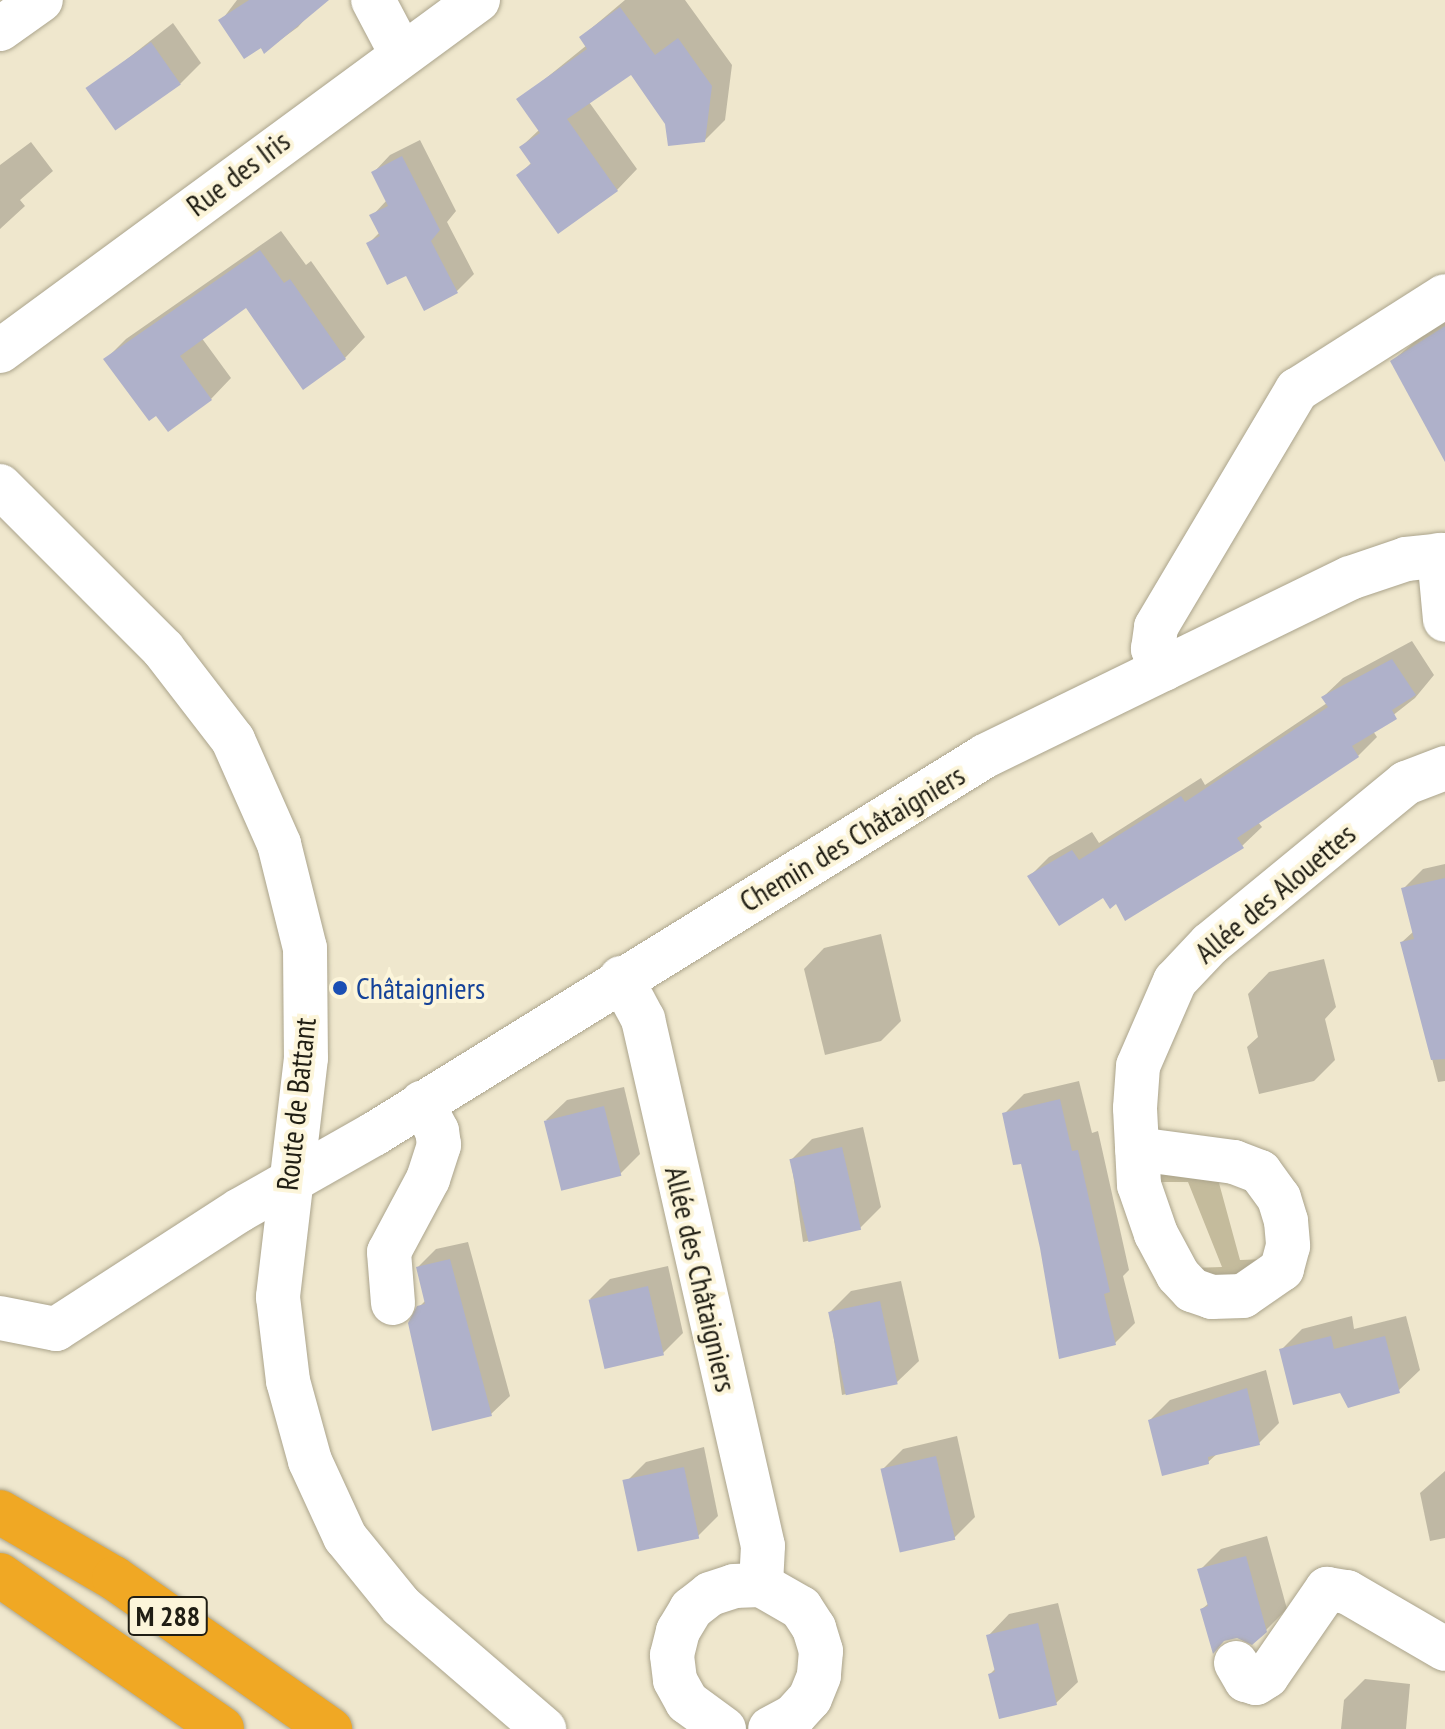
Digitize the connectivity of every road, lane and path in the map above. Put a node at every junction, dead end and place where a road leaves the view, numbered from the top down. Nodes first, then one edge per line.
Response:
1 (41, 0) edge
2 (373, 0) edge
3 (478, 0) edge
4 (0, 29) edge
5 (401, 53) junction
6 (1445, 296) edge
7 (0, 351) edge
8 (0, 486) edge
9 (1442, 555) edge
10 (1445, 620) edge
11 (1164, 669) junction
12 (1445, 768) edge
13 (621, 978) junction
14 (422, 1103) junction
15 (1137, 1149) dead end
16 (289, 1183) junction
17 (393, 1303) dead end
18 (0, 1318) edge
19 (0, 1512) edge
20 (0, 1575) edge
21 (761, 1585) junction
22 (1445, 1649) edge
23 (1236, 1663) dead end
24 (222, 1729) edge
25 (330, 1729) edge
26 (544, 1729) edge
27 (724, 1729) edge
28 (770, 1729) edge

1 - 4 street
2 - 5 street
3 - 5 street, Rue des Iris
5 - 7 street, Rue des Iris
6 - 11 street
8 - 16 street, Route de Battant
9 - 10 street
9 - 11 street, Chemin des Châtaigniers
11 - 13 street, Chemin des Châtaigniers
12 - 15 street, Allée des Alouettes
13 - 14 street, Chemin des Châtaigniers
13 - 21 street, Allée des Châtaigniers
14 - 16 street, Chemin des Châtaigniers
14 - 17 street
16 - 18 street, Chemin des Châtaigniers
16 - 26 street, Route de Battant
19 - 25 highway, M 288
20 - 24 highway, M 288
21 - 27 street
21 - 28 street
22 - 23 street

